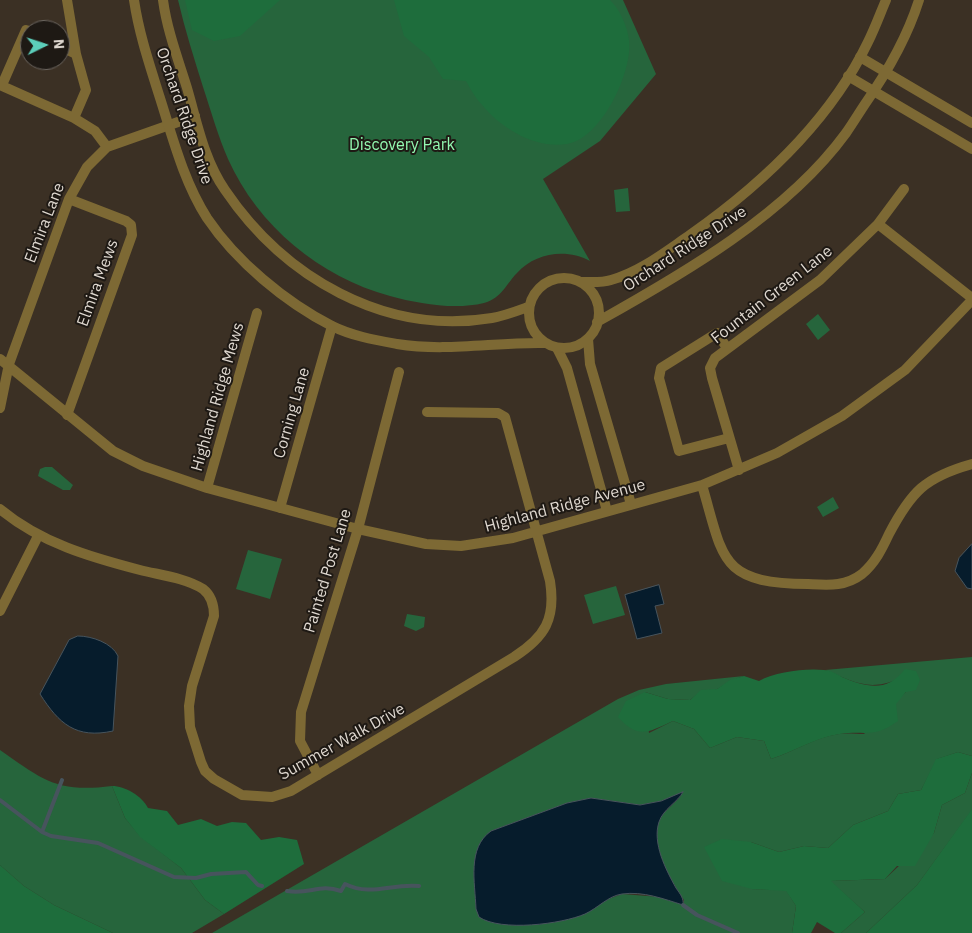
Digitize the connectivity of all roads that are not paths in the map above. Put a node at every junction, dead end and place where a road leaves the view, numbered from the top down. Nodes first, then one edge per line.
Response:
1 (67, 0) edge
2 (134, 0) edge
3 (163, 0) edge
4 (886, 0) edge
5 (919, 0) edge
6 (20, 43) edge
7 (70, 51) edge
8 (76, 54) junction
9 (860, 57) junction
10 (886, 72) junction
11 (848, 76) junction
12 (1, 85) edge
13 (875, 90) junction
14 (195, 116) junction
15 (74, 118) junction
16 (972, 123) edge
17 (169, 124) junction
18 (107, 147) junction
19 (972, 149) edge
20 (904, 189) dead end
21 (69, 199) junction
22 (878, 224) junction
23 (581, 282) junction
24 (972, 299) edge
25 (528, 307) junction
26 (257, 313) dead end
27 (597, 322) junction
28 (332, 326) junction
29 (588, 339) junction
30 (544, 343) junction
31 (558, 348) junction
32 (727, 348) junction
33 (4, 362) edge
34 (399, 372) dead end
35 (0, 408) edge
36 (427, 412) dead end
37 (66, 414) junction
38 (729, 438) junction
39 (972, 464) edge
40 (739, 470) junction
41 (702, 485) junction
42 (208, 488) junction
43 (631, 504) junction
44 (280, 508) junction
45 (0, 509) edge
46 (608, 511) junction
47 (358, 530) junction
48 (535, 532) junction
49 (38, 536) junction
50 (0, 610) edge
51 (318, 774) junction

1 - 8 street
2 - 17 street, Orchard Ridge Drive
3 - 14 street, Orchard Ridge Drive
4 - 9 street, Orchard Ridge Drive
5 - 10 street, Orchard Ridge Drive
6 - 12 street
7 - 8 street
8 - 15 street
9 - 10 street
9 - 11 street, Orchard Ridge Drive
10 - 13 street, Orchard Ridge Drive
10 - 16 street
11 - 13 street
11 - 23 street, Orchard Ridge Drive
12 - 15 street
13 - 19 street
13 - 27 street, Orchard Ridge Drive
14 - 17 street, Elmira Lane
14 - 25 street, Orchard Ridge Drive
15 - 18 street
17 - 18 street, Elmira Lane
17 - 28 street, Orchard Ridge Drive
18 - 21 street, Elmira Lane
20 - 22 street, Fountain Green Lane
21 - 33 street, Elmira Lane
21 - 37 street, Elmira Mews
22 - 24 street
22 - 32 street, Fountain Green Lane
23 - 25 street
23 - 27 street
24 - 40 street, Highland Ridge Avenue
25 - 30 street
26 - 42 street, Highland Ridge Mews
27 - 29 street
28 - 30 street, Orchard Ridge Drive
28 - 44 street, Corning Lane
29 - 31 street
29 - 43 street
30 - 31 street
31 - 46 street
32 - 38 street, Fountain Green Lane
32 - 38 street
33 - 35 street, Elmira Lane
33 - 37 street, Highland Ridge Avenue
34 - 47 street, Painted Post Lane
36 - 48 street, Summer Walk Drive
37 - 42 street, Highland Ridge Avenue
38 - 40 street, Fountain Green Lane
39 - 41 street
40 - 41 street, Highland Ridge Avenue
41 - 43 street, Highland Ridge Avenue
42 - 44 street, Highland Ridge Avenue
43 - 46 street, Highland Ridge Avenue
44 - 47 street, Highland Ridge Avenue
45 - 49 street, Summer Walk Drive
46 - 48 street, Highland Ridge Avenue
47 - 48 street, Highland Ridge Avenue
47 - 51 street, Painted Post Lane
48 - 51 street, Summer Walk Drive
49 - 50 street
49 - 51 street, Summer Walk Drive

